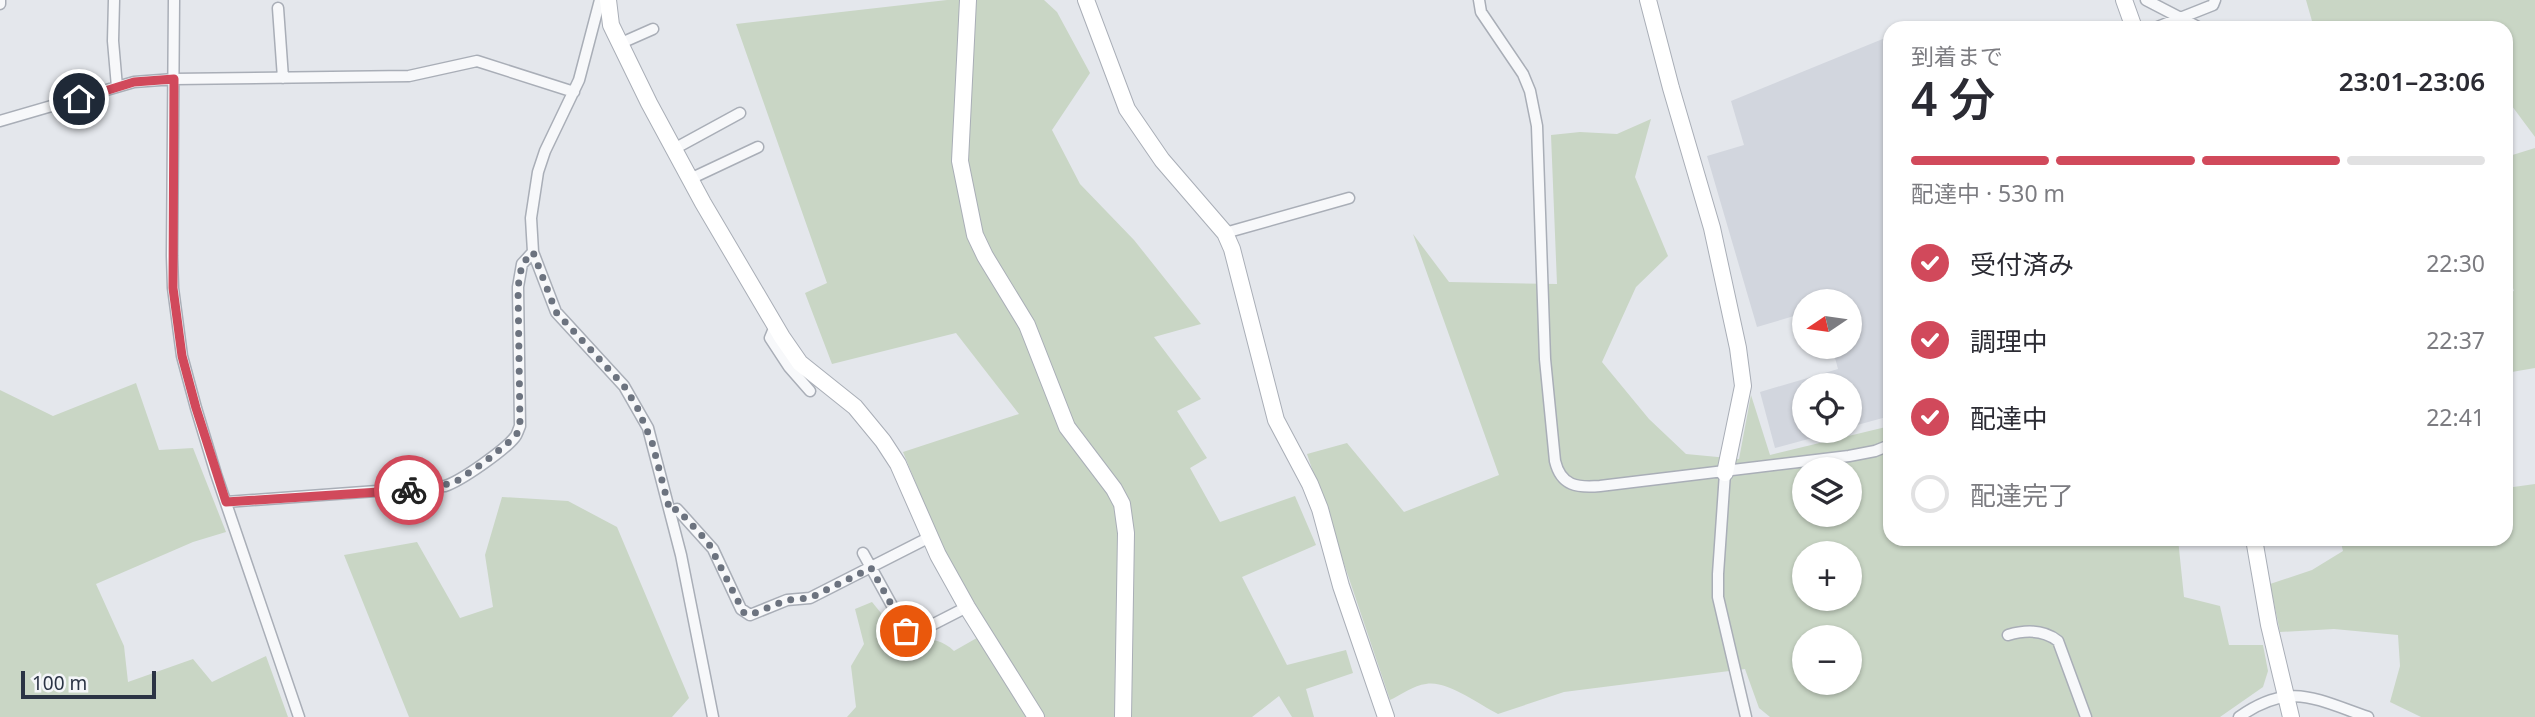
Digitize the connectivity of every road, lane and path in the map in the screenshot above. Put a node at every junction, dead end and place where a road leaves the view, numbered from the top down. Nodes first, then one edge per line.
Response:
1 (114, 0) edge
2 (174, 0) edge
3 (607, 0) edge
4 (968, 0) edge
5 (1086, 0) edge
6 (1479, 0) edge
7 (1648, 0) edge
8 (2124, 0) edge
9 (2146, 0) edge
10 (2215, 0) edge
11 (278, 8) dead end
12 (2182, 18) junction
13 (2132, 21) edge
14 (2174, 21) edge
15 (2187, 21) edge
16 (653, 29) dead end
17 (619, 44) junction
18 (283, 78) junction
19 (174, 79) junction
20 (117, 87) junction
21 (574, 92) junction
22 (740, 113) dead end
23 (0, 121) edge
24 (758, 147) dead end
25 (674, 149) junction
26 (690, 179) junction
27 (1349, 198) dead end
28 (1225, 233) junction
29 (533, 252) junction
30 (775, 326) junction
31 (810, 391) dead end
32 (1883, 447) edge
33 (1725, 472) junction
34 (226, 502) junction
35 (670, 511) junction
36 (930, 537) junction
37 (2255, 546) edge
38 (863, 553) dead end
39 (871, 568) junction
40 (967, 607) junction
41 (2008, 635) dead end
42 (2286, 696) junction
43 (299, 717) edge
44 (713, 717) edge
45 (1036, 717) edge
46 (1124, 717) edge
47 (1386, 717) edge
48 (1746, 717) edge
49 (2087, 717) edge
50 (2239, 717) edge
51 (2291, 717) edge
52 (2368, 717) edge

1 - 20 street
2 - 19 street
3 - 17 street
3 - 21 street
4 - 46 street
5 - 28 street
6 - 33 street
7 - 33 street
8 - 13 street
9 - 12 street
10 - 12 street
11 - 18 street
12 - 14 street
12 - 15 street
16 - 17 street
17 - 25 street
18 - 19 street
18 - 21 street
19 - 20 street
19 - 34 street
20 - 23 street
21 - 29 street
22 - 25 street
24 - 26 street
25 - 26 street
26 - 30 street
27 - 28 street
28 - 47 street
29 - 34 street
29 - 35 street
30 - 31 street
30 - 36 street
32 - 33 street
33 - 48 street
34 - 43 street
35 - 39 street
35 - 44 street
36 - 39 street
36 - 40 street
37 - 42 street
38 - 39 street
39 - 40 street
40 - 45 street
41 - 49 street
42 - 50 street
42 - 51 street
42 - 52 street

